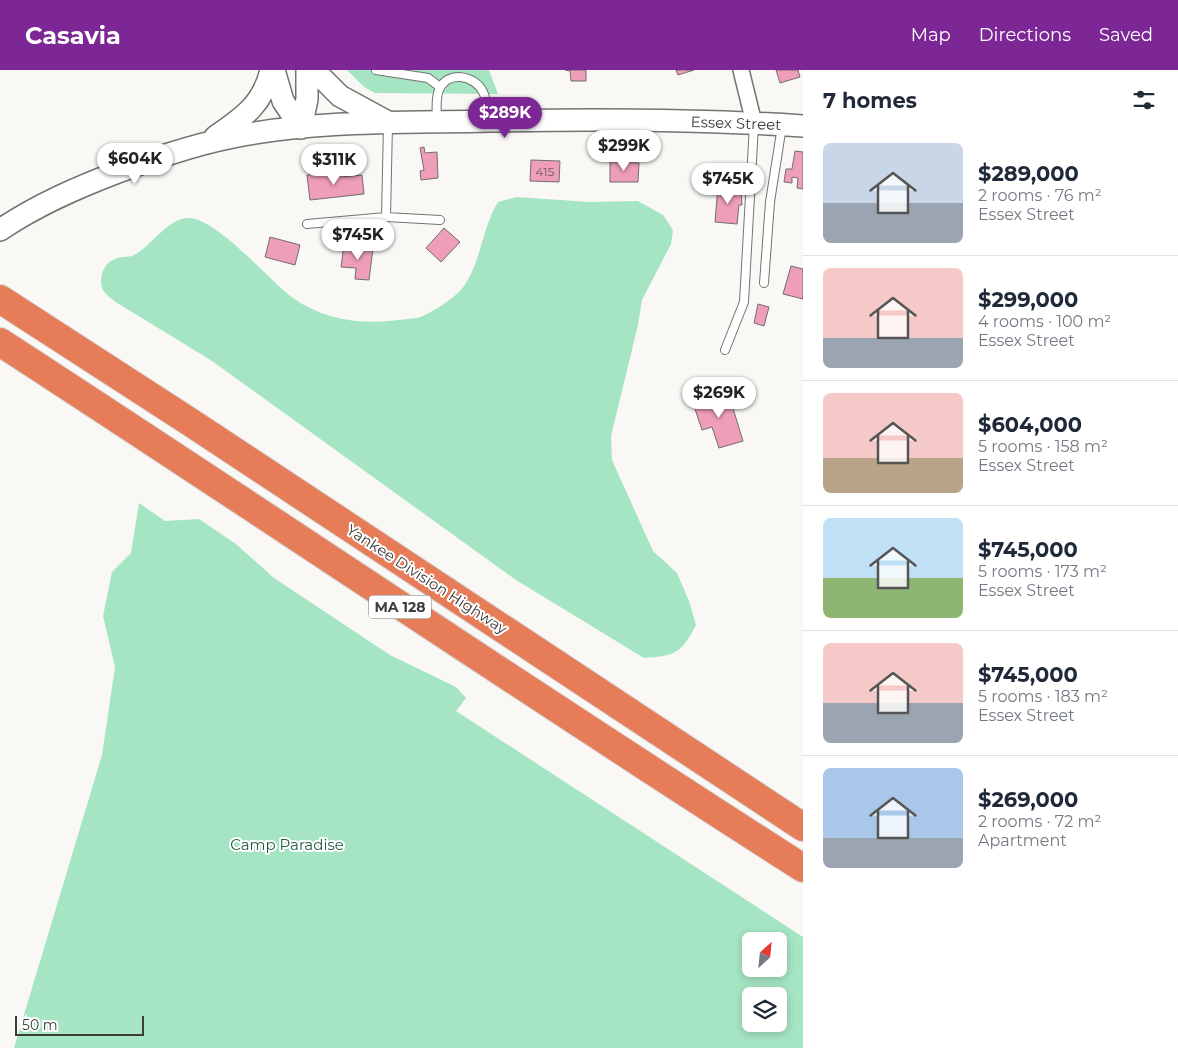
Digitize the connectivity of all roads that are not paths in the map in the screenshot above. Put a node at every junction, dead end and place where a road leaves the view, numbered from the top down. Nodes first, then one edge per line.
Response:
1 (272, 70) edge
2 (307, 70) edge
3 (314, 70) edge
4 (376, 70) edge
5 (741, 70) edge
6 (411, 73) edge
7 (458, 73) edge
8 (440, 88) junction
9 (490, 121) junction
10 (388, 122) junction
11 (437, 122) junction
12 (754, 123) junction
13 (793, 125) edge
14 (301, 128) junction
15 (206, 144) junction
16 (386, 217) junction
17 (440, 220) dead end
18 (307, 224) dead end
19 (0, 230) edge
20 (764, 283) dead end
21 (0, 299) edge
22 (0, 342) edge
23 (725, 350) dead end
24 (803, 827) edge
25 (803, 868) edge

1 - 14 main road
1 - 15 main road
2 - 14 main road
3 - 10 main road
4 - 6 lane
5 - 12 street
6 - 8 lane
7 - 8 lane
7 - 9 lane
8 - 11 lane
9 - 11 main road, Essex Street
9 - 12 main road, Essex Street
10 - 11 main road, Essex Street
10 - 14 main road, Essex Street
10 - 16 lane
12 - 13 main road, Essex Street
12 - 23 lane
13 - 20 lane
14 - 15 main road, Essex Street
15 - 19 main road, Essex Street
16 - 17 lane
16 - 18 lane
21 - 24 highway, Yankee Division Highway / MA 128
22 - 25 highway, MA 128

